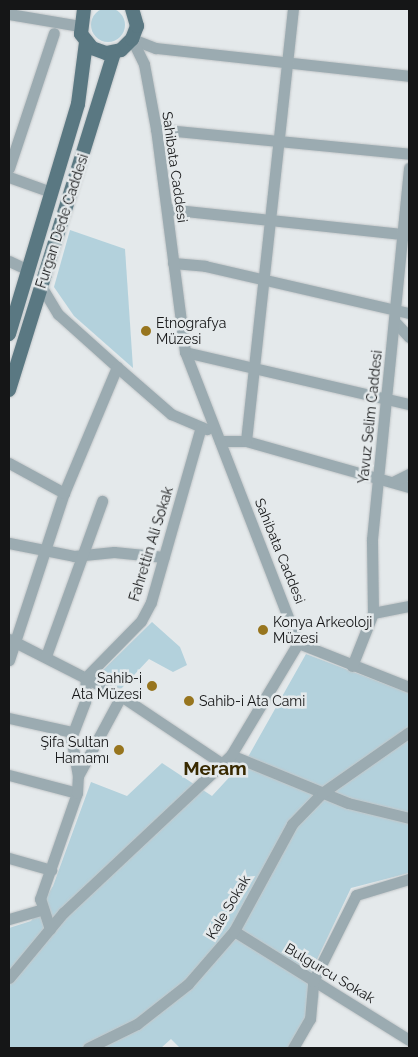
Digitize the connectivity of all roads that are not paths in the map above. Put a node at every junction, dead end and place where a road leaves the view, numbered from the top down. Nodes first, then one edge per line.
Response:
1 (84, 9) edge
2 (292, 9) edge
3 (135, 10) edge
4 (9, 14) edge
5 (80, 26) junction
6 (54, 33) dead end
7 (132, 39) junction
8 (86, 42) junction
9 (114, 52) junction
10 (287, 60) junction
11 (409, 76) edge
12 (156, 129) junction
13 (278, 140) junction
14 (409, 154) edge
15 (9, 168) edge
16 (409, 168) edge
17 (9, 177) edge
18 (51, 192) junction
19 (167, 209) junction
20 (270, 218) junction
21 (407, 235) edge
22 (9, 261) edge
23 (173, 263) junction
24 (28, 270) junction
25 (264, 278) junction
26 (41, 286) junction
27 (397, 311) junction
28 (409, 313) edge
29 (396, 323) junction
30 (9, 330) edge
31 (409, 337) edge
32 (185, 352) junction
33 (255, 365) junction
34 (117, 367) junction
35 (9, 390) edge
36 (384, 399) junction
37 (409, 404) edge
38 (200, 427) junction
39 (218, 437) junction
40 (246, 441) junction
41 (9, 462) edge
42 (409, 474) edge
43 (380, 477) junction
44 (393, 482) junction
45 (409, 487) edge
46 (64, 492) junction
47 (102, 501) dead end
48 (9, 543) edge
49 (45, 552) junction
50 (81, 556) junction
51 (164, 557) junction
52 (409, 606) edge
53 (373, 613) junction
54 (12, 640) edge
55 (298, 643) junction
56 (46, 656) junction
57 (9, 660) edge
58 (352, 666) junction
59 (86, 677) junction
60 (409, 687) edge
61 (121, 696) junction
62 (9, 718) edge
63 (72, 732) junction
64 (409, 732) edge
65 (231, 754) junction
66 (221, 763) junction
67 (9, 775) edge
68 (78, 776) junction
69 (77, 793) junction
70 (322, 793) junction
71 (409, 818) edge
72 (9, 858) edge
73 (51, 870) junction
74 (409, 880) edge
75 (41, 910) junction
76 (9, 919) edge
77 (50, 929) junction
78 (234, 931) junction
79 (9, 978) edge
80 (313, 980) junction
81 (409, 1040) edge
82 (88, 1048) edge
83 (293, 1048) edge

1 - 5 main road
2 - 10 street
3 - 7 main road
4 - 5 street
5 - 8 main road
6 - 15 street
7 - 9 main road
7 - 10 street
7 - 12 street, Sahibata Caddesi
8 - 9 main road
8 - 18 main road, Furgan Dede Caddesi
9 - 26 main road, Furgan Dede Caddesi
10 - 11 street
10 - 13 street
12 - 13 street
12 - 19 street, Sahibata Caddesi
13 - 14 street
13 - 20 street
16 - 21 street, Yavuz Selim Caddesi
17 - 18 street
18 - 24 main road, Furgan Dede Caddesi
19 - 20 street
19 - 23 street, Sahibata Caddesi
20 - 21 street
20 - 25 street
21 - 27 street, Yavuz Selim Caddesi
22 - 24 street
23 - 25 street
23 - 32 street, Sahibata Caddesi
24 - 30 main road, Furgan Dede Caddesi
25 - 27 street
25 - 33 street
26 - 34 street
26 - 35 main road, Furgan Dede Caddesi
27 - 28 street
27 - 29 street, Yavuz Selim Caddesi
29 - 31 street
29 - 36 street, Yavuz Selim Caddesi
32 - 33 street
32 - 39 street, Sahibata Caddesi
33 - 36 street
33 - 40 street
34 - 38 street
34 - 46 street
36 - 37 street
36 - 43 street, Yavuz Selim Caddesi
38 - 39 street
38 - 51 street, Fahrettin Ali Sokak
39 - 40 street
39 - 55 street, Sahibata Caddesi
40 - 43 street
41 - 46 street
42 - 44 street
43 - 44 street
43 - 53 street, Yavuz Selim Caddesi
44 - 45 street
46 - 49 street
47 - 50 street
48 - 49 street
49 - 50 street
49 - 54 street
50 - 51 street
50 - 56 street
51 - 59 street, Fahrettin Ali Sokak
52 - 53 street
53 - 58 street, Yavuz Selim Caddesi
54 - 56 street
54 - 57 street
55 - 58 street
55 - 65 street
56 - 59 street
58 - 60 street
59 - 61 street
59 - 63 street
61 - 66 street
61 - 68 street
62 - 63 street
63 - 68 street
64 - 70 street, Kale Sokak
65 - 66 street
65 - 70 street
66 - 77 street
67 - 69 street
68 - 69 street
69 - 73 street
70 - 71 street
70 - 78 street, Kale Sokak
72 - 73 street
73 - 75 street
74 - 80 street
75 - 76 street
75 - 77 street
77 - 79 street
78 - 80 street, Bulgurcu Sokak
78 - 82 street, Kale Sokak
80 - 81 street, Bulgurcu Sokak
80 - 83 street

